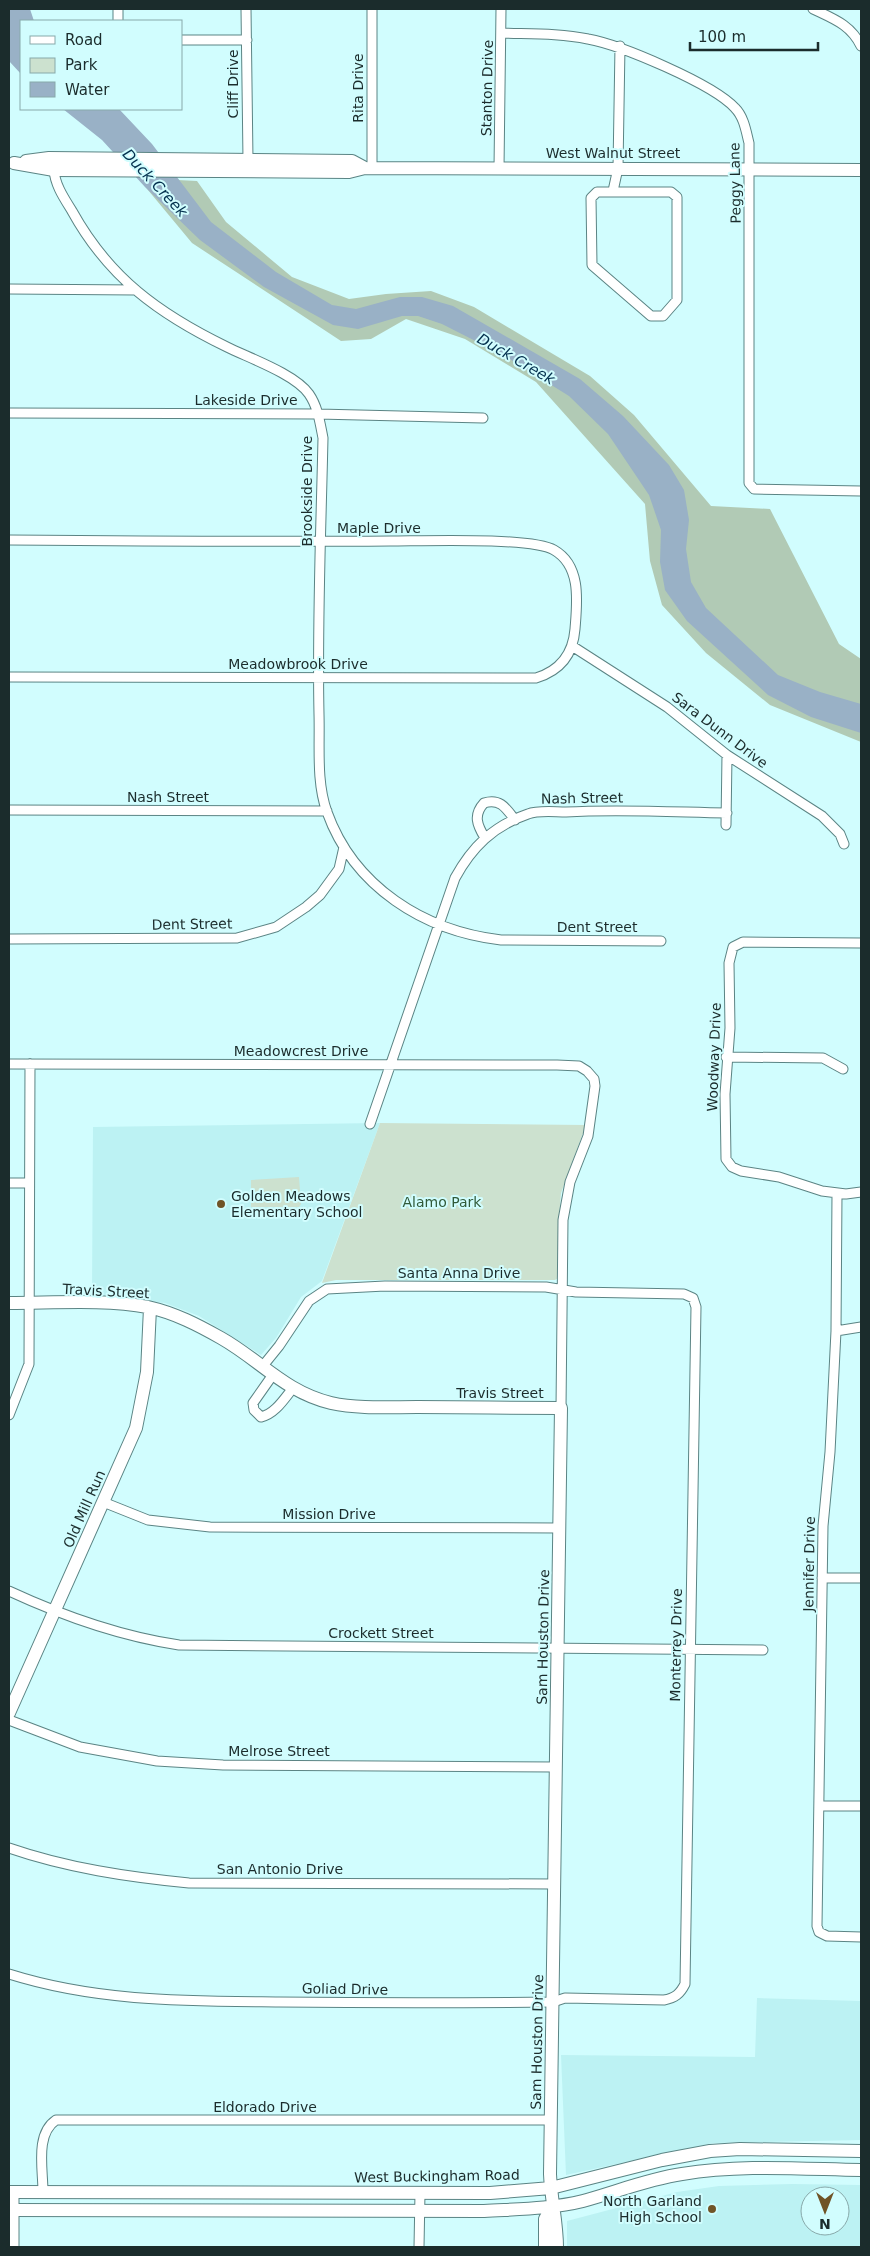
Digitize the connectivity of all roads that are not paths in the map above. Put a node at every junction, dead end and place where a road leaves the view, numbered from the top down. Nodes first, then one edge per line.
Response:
1 (246, 9) edge
2 (372, 9) edge
3 (501, 9) edge
4 (814, 9) edge
5 (501, 33) junction
6 (182, 40) edge
7 (247, 40) junction
8 (620, 46) junction
9 (861, 46) edge
10 (248, 160) junction
11 (11, 163) edge
12 (117, 165) junction
13 (196, 166) junction
14 (368, 168) junction
15 (499, 168) junction
16 (618, 168) junction
17 (750, 168) junction
18 (54, 170) junction
19 (861, 170) edge
20 (613, 191) junction
21 (9, 289) edge
22 (136, 290) junction
23 (9, 413) edge
24 (318, 414) junction
25 (483, 418) dead end
26 (861, 490) edge
27 (9, 540) edge
28 (320, 542) junction
29 (572, 646) junction
30 (9, 676) edge
31 (318, 678) junction
32 (727, 755) junction
33 (9, 810) edge
34 (327, 811) junction
35 (727, 813) junction
36 (515, 820) junction
37 (726, 825) dead end
38 (485, 838) junction
39 (844, 844) dead end
40 (344, 847) junction
41 (439, 925) junction
42 (9, 939) edge
43 (661, 941) dead end
44 (861, 943) edge
45 (726, 1057) junction
46 (9, 1064) edge
47 (30, 1064) junction
48 (390, 1065) junction
49 (844, 1069) dead end
50 (591, 1073) joint
51 (370, 1124) dead end
52 (9, 1183) edge
53 (29, 1183) junction
54 (861, 1192) edge
55 (837, 1194) junction
56 (562, 1289) junction
57 (693, 1298) joint
58 (9, 1303) edge
59 (28, 1303) junction
60 (150, 1308) junction
61 (861, 1327) edge
62 (836, 1331) junction
63 (262, 1368) junction
64 (272, 1376) junction
65 (293, 1388) junction
66 (561, 1408) junction
67 (9, 1415) edge
68 (104, 1502) junction
69 (559, 1528) junction
70 (822, 1578) junction
71 (861, 1578) edge
72 (9, 1590) edge
73 (54, 1612) junction
74 (558, 1647) junction
75 (690, 1649) junction
76 (763, 1650) dead end
77 (9, 1713) edge
78 (9, 1720) edge
79 (556, 1767) junction
80 (819, 1806) junction
81 (861, 1806) edge
82 (9, 1848) edge
83 (554, 1884) junction
84 (861, 1937) edge
85 (9, 1974) edge
86 (681, 1992) joint
87 (553, 2002) junction
88 (551, 2120) junction
89 (772, 2149) junction
90 (861, 2151) edge
91 (662, 2160) junction
92 (773, 2169) junction
93 (861, 2170) edge
94 (663, 2178) junction
95 (551, 2188) junction
96 (12, 2192) edge
97 (43, 2192) junction
98 (420, 2193) junction
99 (552, 2207) junction
100 (12, 2210) edge
101 (420, 2212) junction
102 (14, 2247) edge
103 (419, 2247) edge
104 (545, 2247) edge
105 (557, 2247) edge

1 - 7 street, Cliff Drive
2 - 14 street, Rita Drive
3 - 5 street, Stanton Drive
4 - 9 street
5 - 8 street, Peggy Lane
5 - 15 street, Stanton Drive
6 - 7 street
7 - 10 street, Cliff Drive
8 - 16 street
8 - 17 street, Peggy Lane
10 - 13 main road, West Walnut Street
10 - 14 main road, West Walnut Street
11 - 12 main road, West Walnut Street
11 - 18 main road, West Walnut Street
12 - 13 main road, West Walnut Street
12 - 18 main road, West Walnut Street
13 - 14 main road, West Walnut Street
14 - 15 main road, West Walnut Street
15 - 16 main road, West Walnut Street
16 - 17 main road, West Walnut Street
16 - 20 street
17 - 19 main road, West Walnut Street
17 - 26 street, Peggy Lane
18 - 22 street, Brookside Drive
20 - 20 street
21 - 22 street
22 - 24 street, Brookside Drive
23 - 24 street, Lakeside Drive
24 - 25 street, Lakeside Drive
24 - 28 street, Brookside Drive
27 - 28 street, Maple Drive
28 - 29 street, Maple Drive
28 - 31 street, Brookside Drive
29 - 31 street, Meadowbrook Drive
29 - 32 street, Sara Dunn Drive
30 - 31 street, Meadowbrook Drive
31 - 34 street, Brookside Drive
32 - 35 street
32 - 39 street, Sara Dunn Drive
33 - 34 street, Nash Street
34 - 40 street, Brookside Drive
35 - 36 street, Nash Street
35 - 37 street
36 - 38 street, Nash Street
36 - 38 street
38 - 41 street, Nash Street
40 - 41 street, Dent Street
40 - 42 street, Dent Street
41 - 43 street, Dent Street
41 - 48 street
44 - 45 street, Woodway Drive
45 - 49 street
45 - 55 street, Woodway Drive
46 - 47 street, Meadowcrest Drive
47 - 48 street, Meadowcrest Drive
47 - 53 street
48 - 50 street, Meadowcrest Drive
48 - 51 street
50 - 56 street, Sam Houston Drive
52 - 53 street
53 - 59 street
54 - 55 street
55 - 62 street, Jennifer Drive
56 - 57 street, Santa Anna Drive
56 - 63 street, Santa Anna Drive
56 - 66 street, Sam Houston Drive
57 - 75 street, Monterrey Drive
58 - 59 main road, Travis Street
59 - 60 main road, Travis Street
59 - 67 street
60 - 63 main road, Travis Street
60 - 68 main road, Old Mill Run
61 - 62 street
62 - 70 street, Jennifer Drive
63 - 64 main road, Travis Street
64 - 65 main road, Travis Street
64 - 65 street
65 - 66 main road, Travis Street
66 - 69 main road, Sam Houston Drive
68 - 69 street, Mission Drive
68 - 73 main road, Old Mill Run
69 - 74 main road, Sam Houston Drive
70 - 71 street
70 - 80 street, Jennifer Drive
72 - 73 street, Crockett Street
73 - 74 street, Crockett Street
73 - 77 main road, Old Mill Run
74 - 75 street, Crockett Street
74 - 79 main road, Sam Houston Drive
75 - 76 street, Crockett Street
75 - 86 street, Monterrey Drive
78 - 79 street, Melrose Street
79 - 83 main road, Sam Houston Drive
80 - 81 street
80 - 84 street, Jennifer Drive
82 - 83 street, San Antonio Drive
83 - 87 main road, Sam Houston Drive
85 - 87 street, Goliad Drive
86 - 87 street, Goliad Drive
87 - 88 main road, Sam Houston Drive
88 - 95 main road, Sam Houston Drive
88 - 97 street, Eldorado Drive
89 - 90 main road, West Buckingham Road
89 - 91 main road, West Buckingham Road
89 - 92 main road
91 - 94 main road
91 - 95 main road, West Buckingham Road
92 - 93 main road
92 - 94 main road
94 - 99 main road
95 - 98 main road, West Buckingham Road
95 - 99 main road, Sam Houston Drive
96 - 97 main road, West Buckingham Road
96 - 100 street
97 - 98 main road, West Buckingham Road
98 - 101 street
99 - 101 main road
99 - 104 main road, Sam Houston Drive
99 - 105 main road, Sam Houston Drive
100 - 101 main road
100 - 102 street
101 - 103 street

